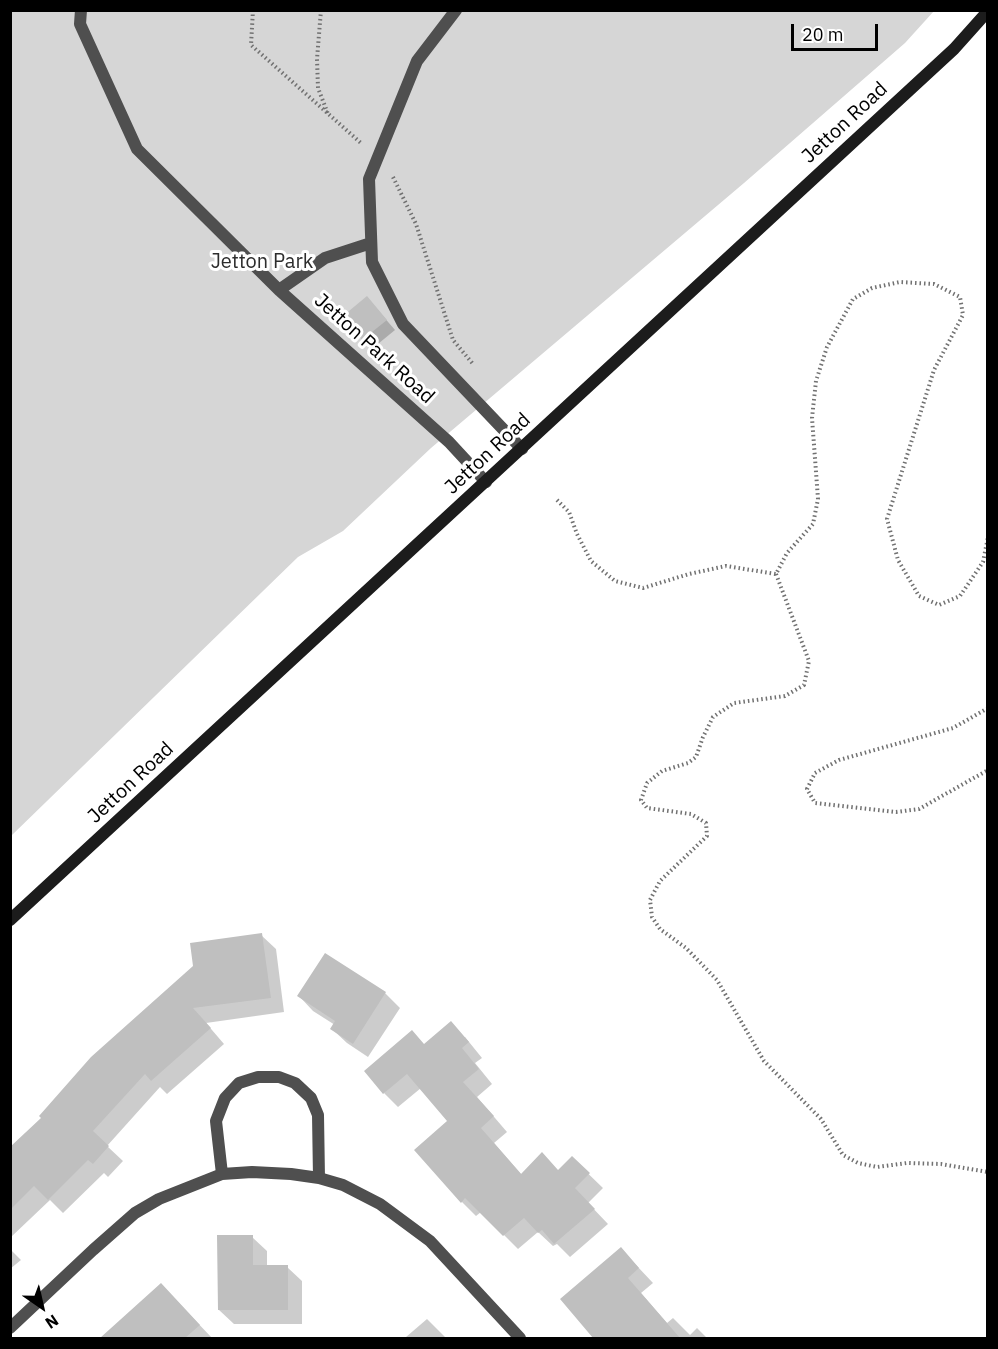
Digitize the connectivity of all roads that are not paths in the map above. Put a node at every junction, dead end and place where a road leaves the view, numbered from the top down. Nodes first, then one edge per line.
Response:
1 (81, 10) edge
2 (456, 10) edge
3 (987, 11) edge
4 (371, 243) junction
5 (279, 290) junction
6 (522, 449) junction
7 (486, 482) junction
8 (10, 920) edge
9 (222, 1174) junction
10 (319, 1178) junction
11 (10, 1328) edge
12 (520, 1338) edge

1 - 5 street, Jetton Park Road
2 - 4 street, Jetton Park Road
3 - 6 street, Jetton Road
4 - 5 street
4 - 6 street, Jetton Park Road
5 - 7 street, Jetton Park Road
6 - 7 street, Jetton Road
7 - 8 street, Jetton Road
9 - 10 street
9 - 10 street
9 - 11 street
10 - 12 street

